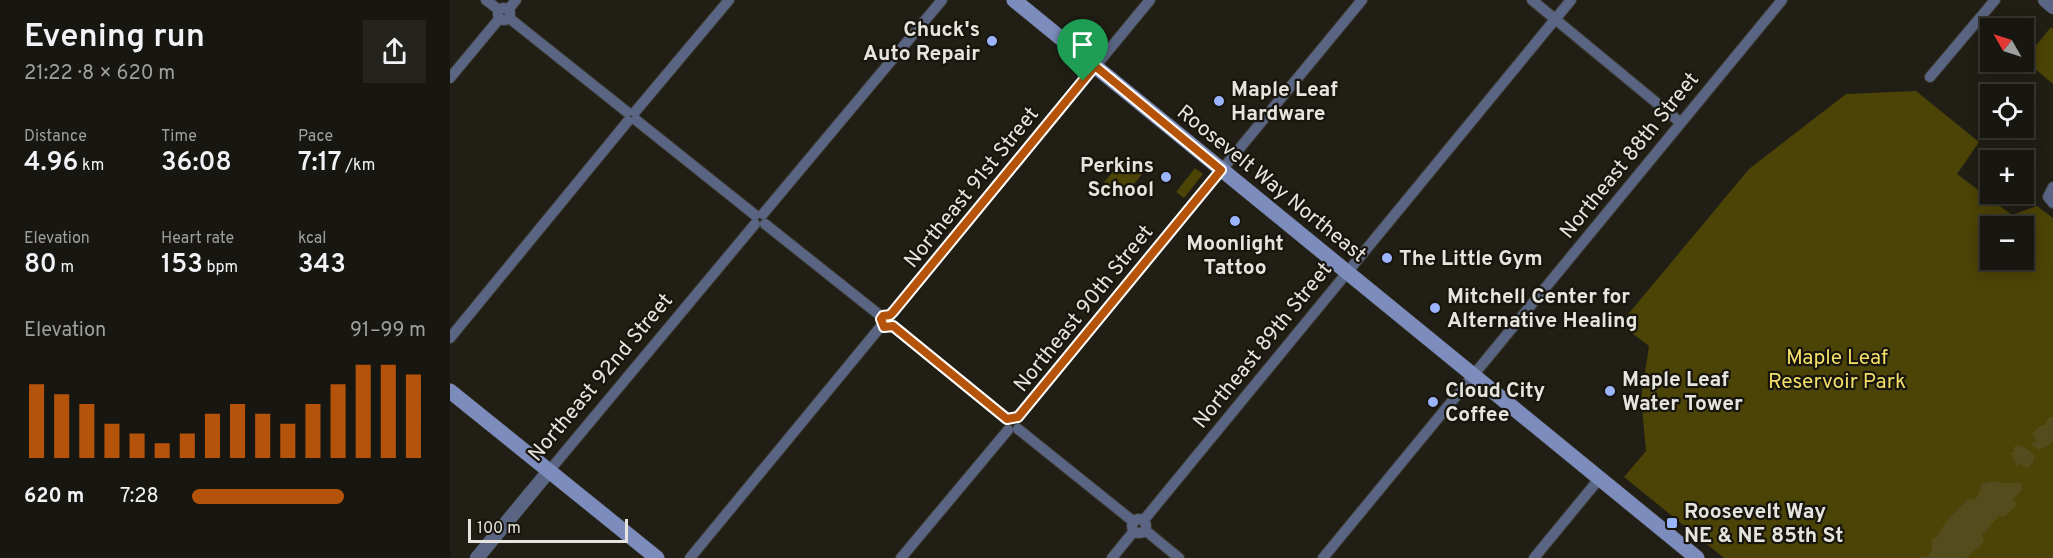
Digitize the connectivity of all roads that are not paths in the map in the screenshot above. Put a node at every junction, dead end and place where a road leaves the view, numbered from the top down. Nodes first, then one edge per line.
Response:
1 (486, 0) edge
2 (516, 0) edge
3 (729, 0) edge
4 (942, 0) edge
5 (1014, 0) edge
6 (1150, 0) edge
7 (1362, 0) edge
8 (1532, 0) edge
9 (1571, 0) edge
10 (1782, 0) edge
11 (1995, 0) edge
12 (2045, 0) edge
13 (2053, 7) edge
14 (504, 14) junction
15 (1555, 20) junction
16 (1095, 66) junction
17 (1930, 77) dead end
18 (450, 78) edge
19 (632, 116) junction
20 (1681, 123) junction
21 (1221, 170) junction
22 (759, 219) junction
23 (1347, 271) junction
24 (886, 321) junction
25 (450, 338) edge
26 (1474, 374) junction
27 (450, 391) edge
28 (1013, 424) junction
29 (549, 471) junction
30 (1599, 479) junction
31 (1139, 526) junction
32 (477, 558) edge
33 (657, 558) edge
34 (690, 558) edge
35 (901, 558) edge
36 (1112, 558) edge
37 (1179, 558) edge
38 (1323, 558) edge
39 (1534, 558) edge
40 (1697, 558) edge

1 - 14 street
2 - 14 street
3 - 19 street
4 - 22 street, Northeast 92nd Street
5 - 16 main road, Roosevelt Way Northeast
6 - 16 street, Northeast 91st Street
7 - 21 street, Northeast 90th Street
8 - 15 street
9 - 15 street, Northeast 89th Street
10 - 20 street, Northeast 88th Street
11 - 17 street
12 - 13 street
14 - 18 street
14 - 19 street
15 - 20 street
15 - 23 street, Northeast 89th Street
16 - 21 main road, Roosevelt Way Northeast
16 - 24 street, Northeast 91st Street
19 - 22 street
19 - 25 street
20 - 26 street, Northeast 88th Street
21 - 23 main road, Roosevelt Way Northeast
21 - 28 street, Northeast 90th Street
22 - 24 street
22 - 29 street, Northeast 92nd Street
23 - 26 main road, Roosevelt Way Northeast
23 - 31 street, Northeast 89th Street
24 - 28 street
24 - 34 street, Northeast 91st Street
26 - 30 main road, Roosevelt Way Northeast
26 - 38 street, Northeast 88th Street
27 - 29 main road
28 - 31 street
28 - 35 street, Northeast 90th Street
29 - 32 street, Northeast 92nd Street
29 - 33 main road
30 - 39 street
30 - 40 main road, Roosevelt Way Northeast
31 - 36 street, Northeast 89th Street
31 - 37 street

